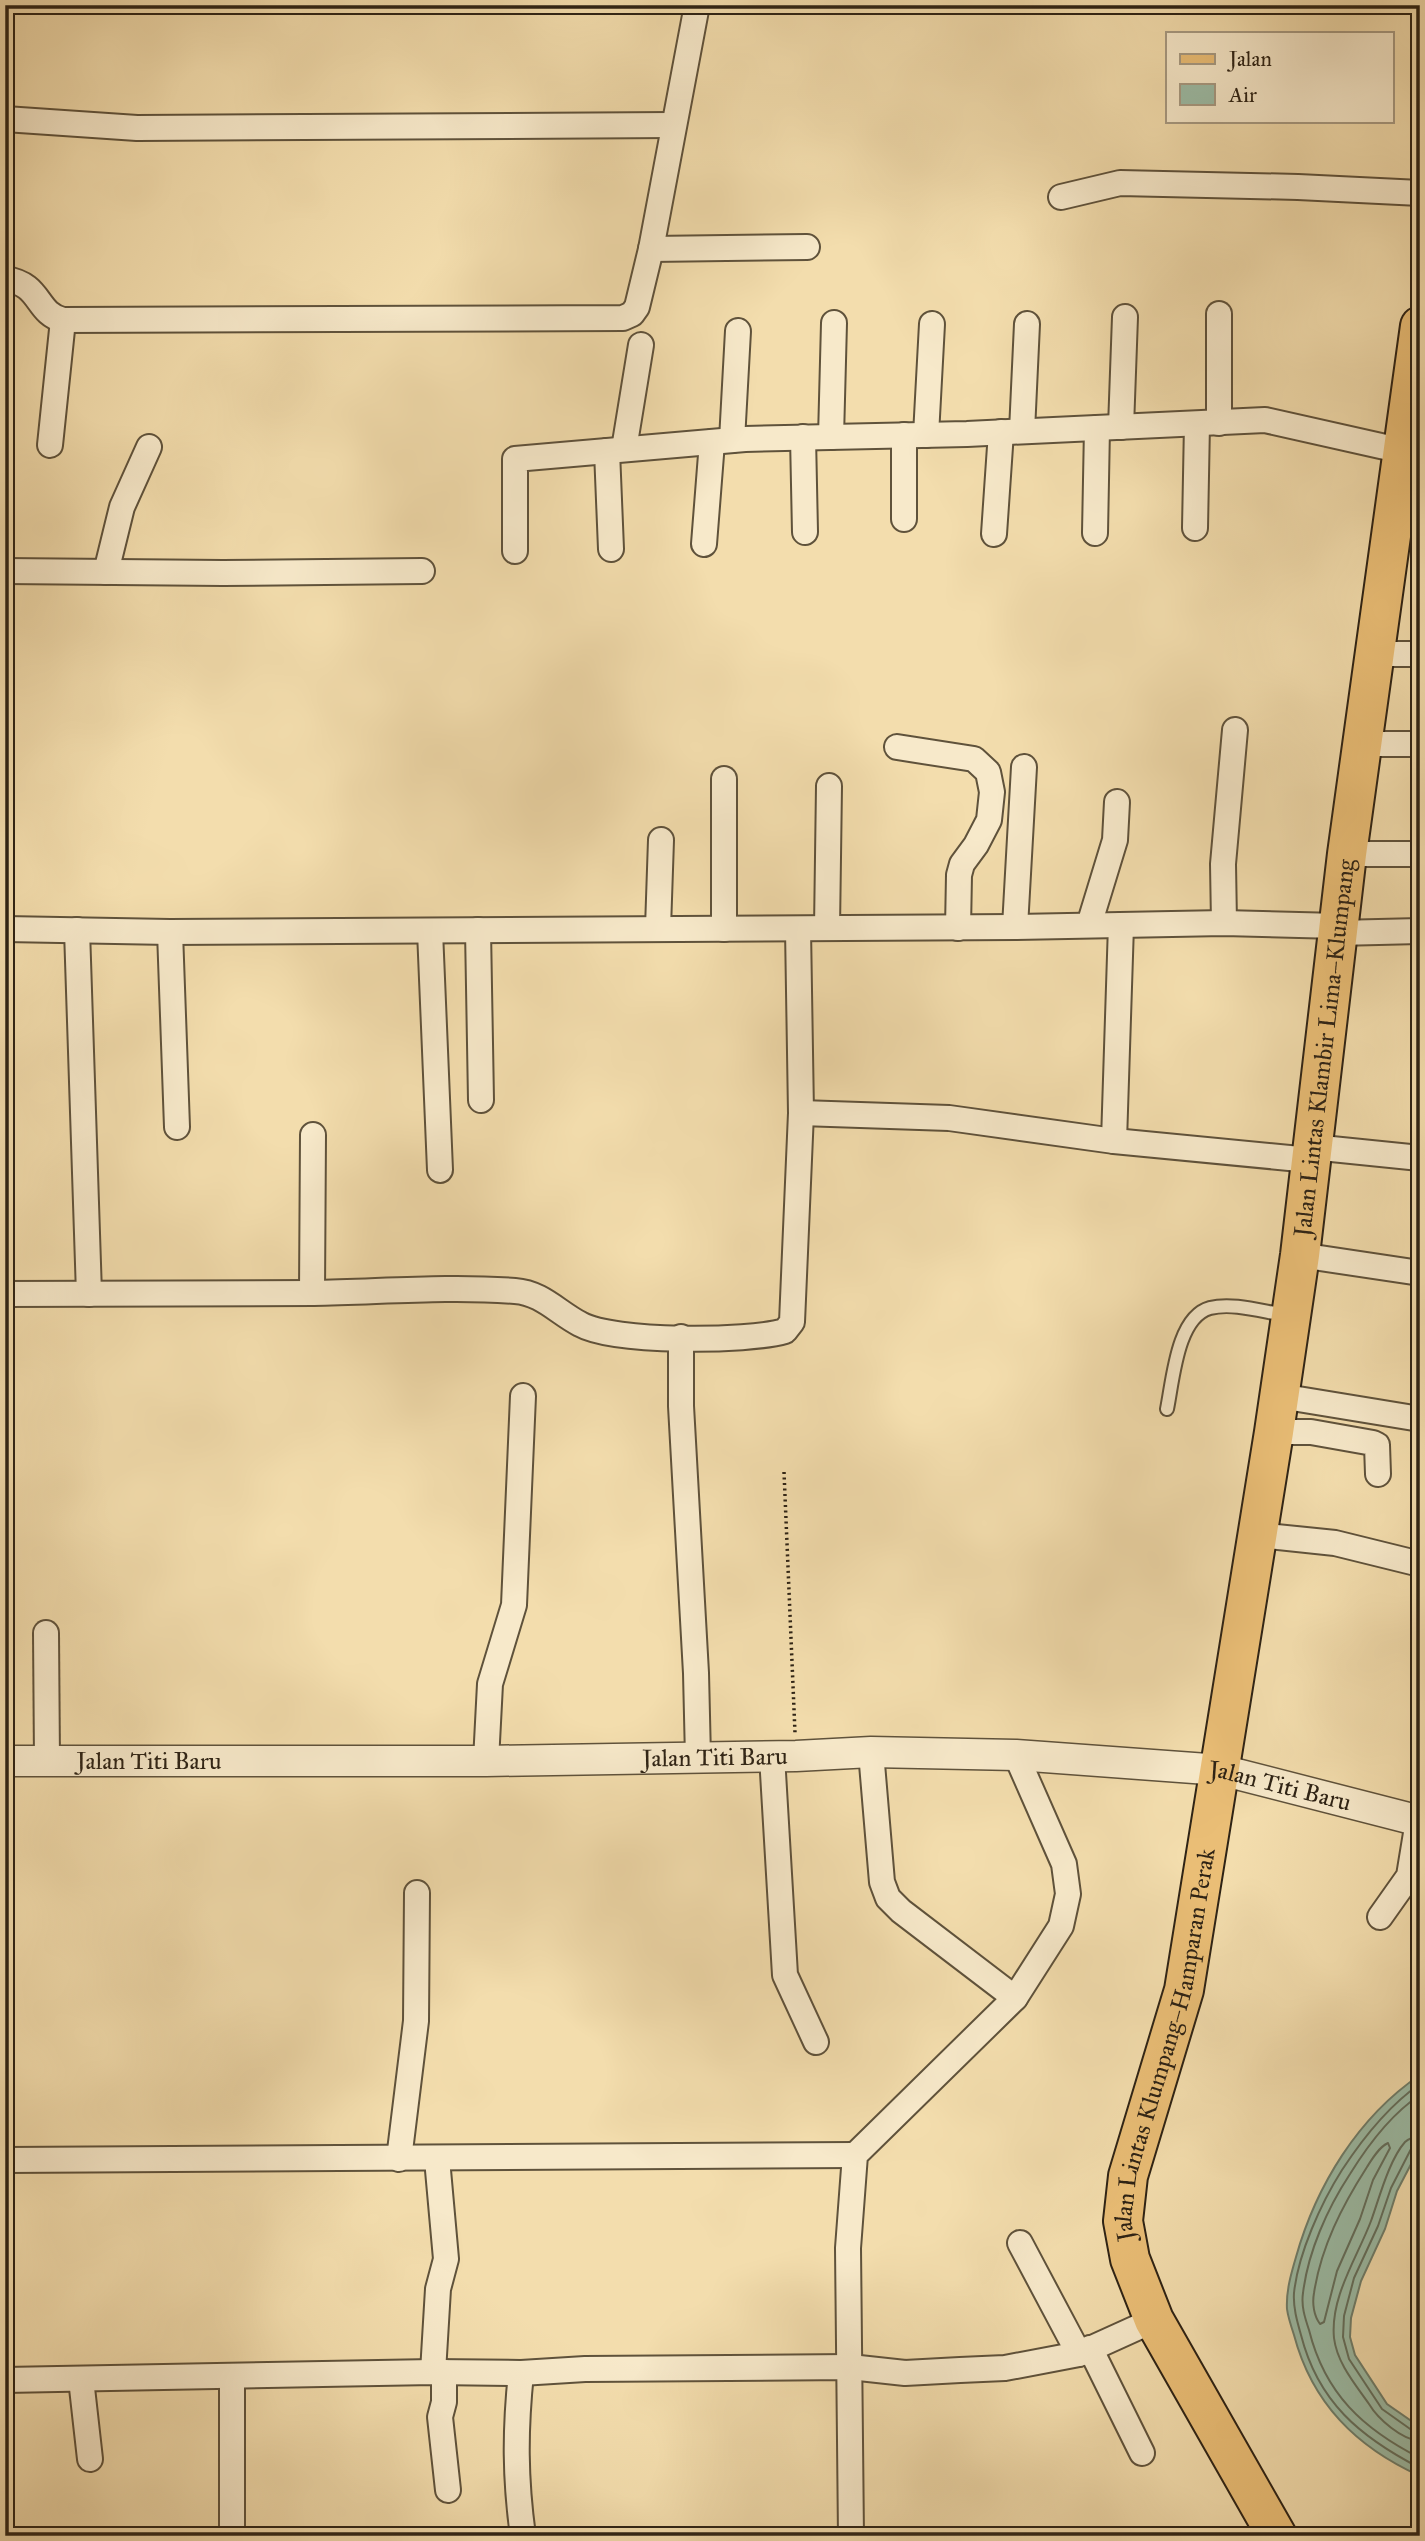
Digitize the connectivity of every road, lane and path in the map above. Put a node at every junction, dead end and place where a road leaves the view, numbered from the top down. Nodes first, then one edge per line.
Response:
1 (697, 5) edge
2 (5, 119) edge
3 (673, 125) junction
4 (1420, 193) edge
5 (1061, 197) dead end
6 (807, 247) dead end
7 (651, 249) junction
8 (5, 279) edge
9 (1219, 314) dead end
10 (1125, 317) dead end
11 (62, 320) junction
12 (834, 323) dead end
13 (932, 324) dead end
14 (1027, 324) dead end
15 (738, 331) dead end
16 (641, 345) dead end
17 (1418, 349) edge
18 (1208, 423) junction
19 (1109, 427) junction
20 (1012, 432) junction
21 (1410, 433) edge
22 (915, 435) junction
23 (831, 437) junction
24 (803, 438) junction
25 (722, 441) junction
26 (50, 445) dead end
27 (149, 447) dead end
28 (615, 450) junction
29 (904, 519) dead end
30 (1195, 528) dead end
31 (805, 532) dead end
32 (1095, 533) dead end
33 (994, 534) dead end
34 (704, 544) dead end
35 (611, 549) dead end
36 (515, 551) dead end
37 (5, 570) edge
38 (422, 570) dead end
39 (106, 572) junction
40 (1375, 654) junction
41 (1420, 654) edge
42 (1235, 730) dead end
43 (1363, 744) junction
44 (1420, 744) edge
45 (897, 747) dead end
46 (1024, 767) dead end
47 (724, 779) dead end
48 (829, 786) dead end
49 (1117, 802) dead end
50 (661, 840) dead end
51 (1347, 854) junction
52 (1420, 854) edge
53 (1224, 923) junction
54 (1089, 925) junction
55 (1121, 925) junction
56 (658, 928) junction
57 (827, 928) junction
58 (958, 928) junction
59 (1015, 928) junction
60 (5, 929) edge
61 (724, 929) junction
62 (798, 929) junction
63 (1338, 929) junction
64 (77, 930) junction
65 (478, 930) junction
66 (430, 931) junction
67 (1420, 931) edge
68 (170, 932) junction
69 (481, 1100) dead end
70 (801, 1113) junction
71 (177, 1127) dead end
72 (313, 1135) dead end
73 (1114, 1141) junction
74 (1311, 1154) junction
75 (1420, 1158) edge
76 (440, 1170) dead end
77 (1300, 1255) junction
78 (1420, 1273) edge
79 (312, 1293) junction
80 (5, 1294) edge
81 (89, 1294) junction
82 (1291, 1316) junction
83 (681, 1338) junction
84 (523, 1396) dead end
85 (1167, 1409) dead end
86 (1277, 1417) junction
87 (1420, 1419) edge
88 (784, 1472) dead end
89 (1378, 1474) dead end
90 (1258, 1535) junction
91 (1420, 1564) edge
92 (46, 1633) dead end
93 (871, 1752) junction
94 (1016, 1755) junction
95 (784, 1756) junction
96 (698, 1758) junction
97 (5, 1761) edge
98 (47, 1761) junction
99 (486, 1761) junction
100 (1221, 1770) junction
101 (1419, 1821) edge
102 (417, 1893) dead end
103 (1380, 1917) dead end
104 (1015, 1998) junction
105 (816, 2042) dead end
106 (855, 2155) junction
107 (399, 2159) junction
108 (437, 2159) junction
109 (5, 2160) edge
110 (1020, 2243) dead end
111 (1154, 2320) junction
112 (1085, 2351) junction
113 (850, 2367) junction
114 (438, 2372) junction
115 (520, 2373) junction
116 (232, 2376) junction
117 (81, 2379) junction
118 (5, 2380) edge
119 (1142, 2454) dead end
120 (90, 2459) dead end
121 (448, 2490) dead end
122 (232, 2536) edge
123 (523, 2536) edge
124 (851, 2536) edge
125 (1277, 2536) edge

1 - 3 street
2 - 3 street
3 - 7 street
4 - 5 street
6 - 7 street
7 - 11 street
8 - 11 street
9 - 18 street
10 - 19 street
11 - 26 street
12 - 23 street
13 - 22 street
14 - 20 street
15 - 25 street
16 - 28 street
17 - 21 main road, Jalan Lintas Klambir Lima–Klumpang
18 - 19 street
18 - 21 street
18 - 30 street
19 - 20 street
19 - 32 street
20 - 22 street
20 - 33 street
21 - 40 main road, Jalan Lintas Klambir Lima–Klumpang
22 - 23 street
22 - 29 street
23 - 24 street
24 - 25 street
24 - 31 street
25 - 28 street
25 - 34 street
27 - 39 street
28 - 35 street
28 - 36 street
37 - 39 street
38 - 39 street
40 - 41 street
40 - 43 main road, Jalan Lintas Klambir Lima–Klumpang
42 - 53 street
43 - 44 street
43 - 51 main road, Jalan Lintas Klambir Lima–Klumpang
45 - 58 street
46 - 59 street
47 - 61 street
48 - 57 street
49 - 54 street
50 - 56 street
51 - 52 street
51 - 63 main road, Jalan Lintas Klambir Lima–Klumpang
53 - 55 street
53 - 63 street
54 - 55 street
54 - 59 street
55 - 73 street
56 - 61 street
56 - 65 street
57 - 58 street
57 - 62 street
58 - 59 street
60 - 64 street
61 - 62 street
62 - 70 street
63 - 67 street
63 - 74 main road, Jalan Lintas Klambir Lima–Klumpang
64 - 68 street
64 - 81 street
65 - 66 street
65 - 69 street
66 - 68 street
66 - 76 street
68 - 71 street
70 - 73 street
70 - 83 street
72 - 79 street
73 - 74 street
74 - 75 street
74 - 77 main road, Jalan Lintas Klambir Lima–Klumpang
77 - 78 street
77 - 82 main road, Jalan Lintas Klambir Lima–Klumpang
79 - 81 street
79 - 83 street
80 - 81 street
82 - 85 lane
82 - 86 main road, Jalan Lintas Klambir Lima–Klumpang
83 - 96 street
84 - 99 street
86 - 87 street
86 - 89 street
86 - 90 main road, Jalan Lintas Klambir Lima–Klumpang
88 - 95 path
90 - 91 street
90 - 100 main road, Jalan Lintas Klambir Lima–Klumpang
92 - 98 street
93 - 94 street, Jalan Titi Baru
93 - 95 street, Jalan Titi Baru
93 - 104 street
94 - 100 street, Jalan Titi Baru
94 - 104 street
95 - 96 street, Jalan Titi Baru
95 - 105 street
96 - 99 street, Jalan Titi Baru
97 - 98 street, Jalan Titi Baru
98 - 99 street, Jalan Titi Baru
100 - 101 street, Jalan Titi Baru
100 - 111 main road, Jalan Lintas Klumpang–Hamparan Perak
101 - 103 street
102 - 107 street
104 - 106 street
106 - 108 street
106 - 113 street
107 - 108 street
107 - 109 street
108 - 114 street
110 - 112 street
111 - 112 street
111 - 125 main road, Jalan Lintas Klumpang–Hamparan Perak
112 - 113 street
112 - 119 street
113 - 115 street
113 - 124 street
114 - 115 street
114 - 116 street
114 - 121 street
115 - 123 street
116 - 117 street
116 - 122 street
117 - 118 street
117 - 120 street

